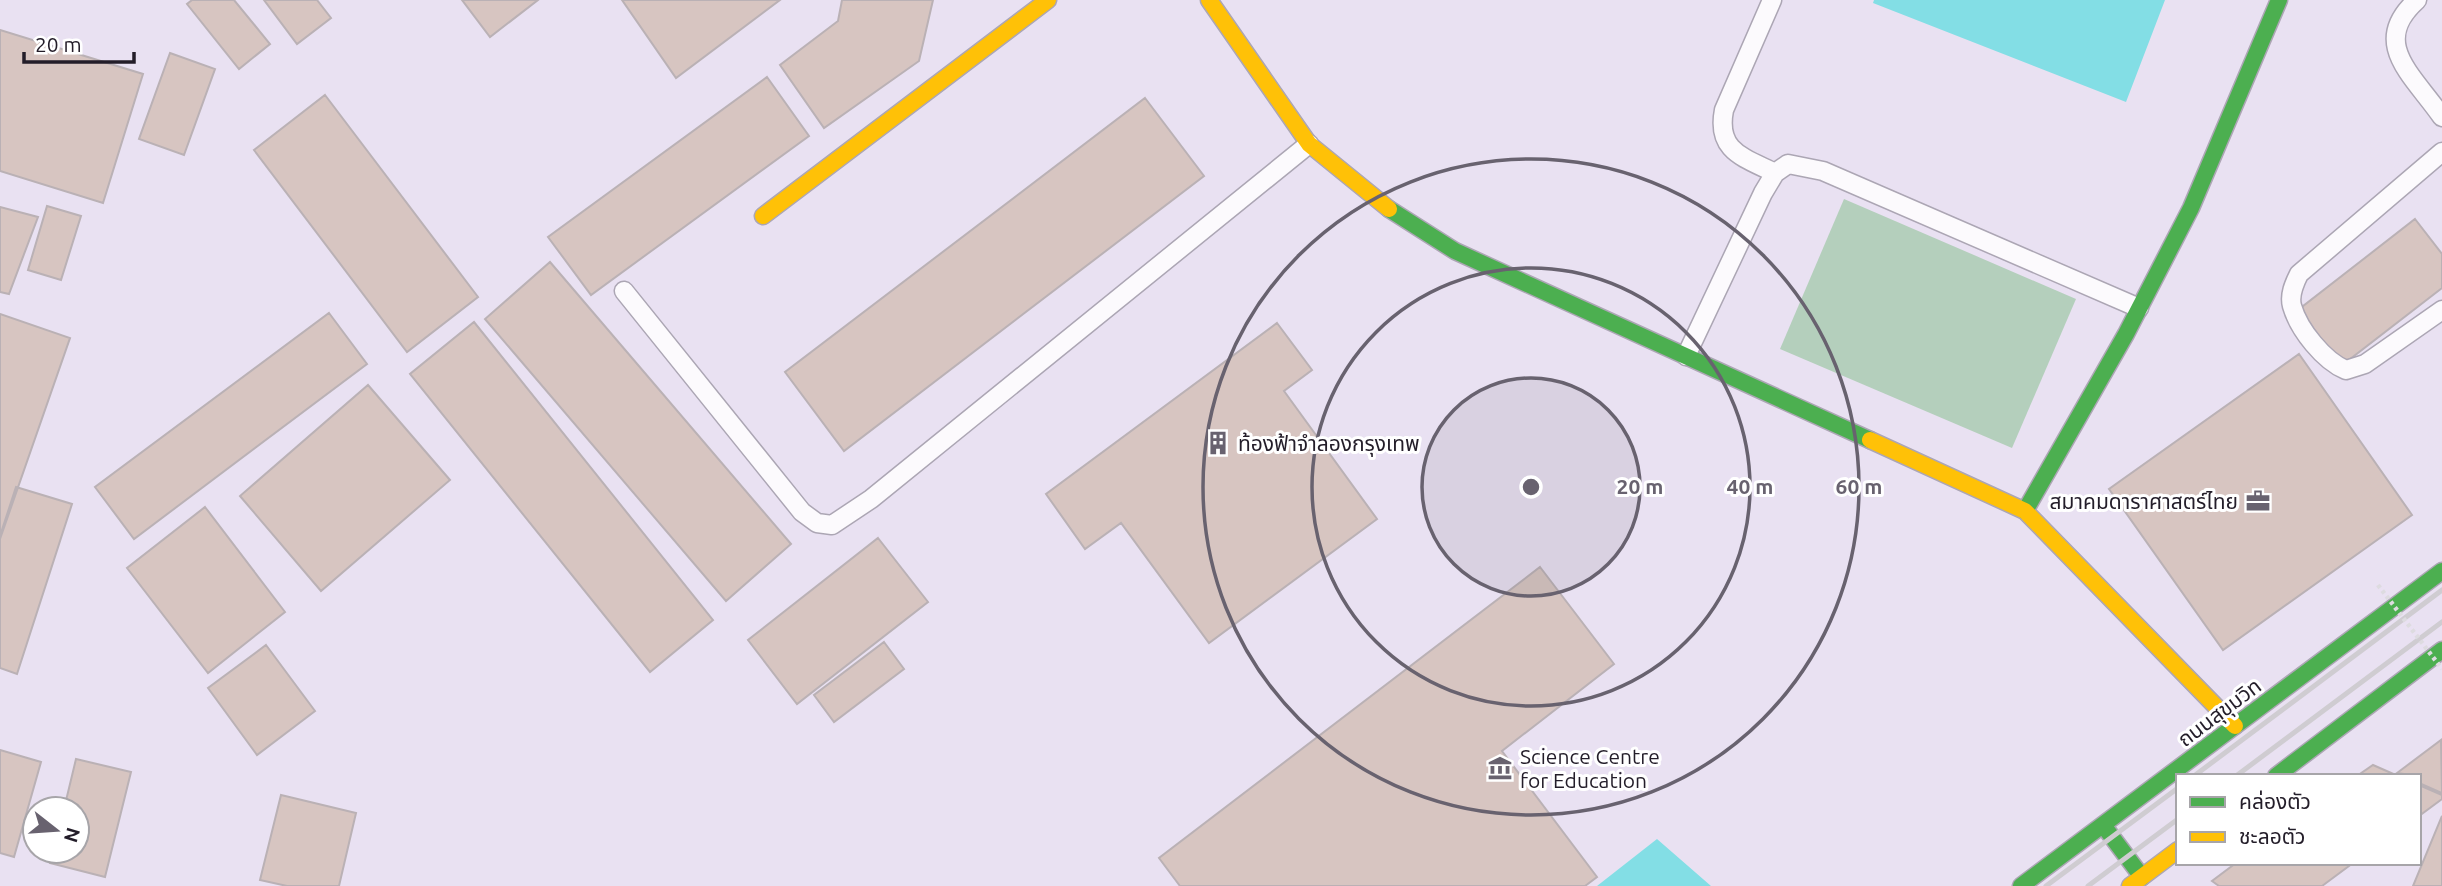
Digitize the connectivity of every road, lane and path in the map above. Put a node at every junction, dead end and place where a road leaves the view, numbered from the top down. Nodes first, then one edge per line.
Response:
1 (1048, 0) edge
2 (1209, 0) edge
3 (1772, 0) edge
4 (2279, 0) edge
5 (2417, 0) edge
6 (2442, 117) edge
7 (1309, 144) junction
8 (2442, 152) edge
9 (1775, 173) junction
10 (763, 216) dead end
11 (624, 291) dead end
12 (2139, 308) junction
13 (2442, 310) edge
14 (1686, 356) junction
15 (2025, 512) junction
16 (2442, 570) edge
17 (2378, 585) dead end
18 (2394, 607) junction
19 (2439, 659) edge
20 (2235, 726) junction
21 (2279, 774) edge
22 (2103, 825) junction
23 (2176, 852) edge
24 (2136, 882) edge
25 (2021, 886) edge

1 - 10 street
2 - 7 street
3 - 9 lane
4 - 12 street
5 - 6 lane
7 - 11 lane
7 - 14 street
8 - 13 lane
9 - 12 lane
9 - 14 lane
12 - 15 street
14 - 15 street
15 - 20 street
16 - 18 street, ถนนสุขุมวิท
17 - 18 path, bridge
18 - 19 path, bridge
18 - 20 street, ถนนสุขุมวิท
19 - 21 street
20 - 22 street, ถนนสุขุมวิท
22 - 24 street
22 - 25 street, ถนนสุขุมวิท
23 - 24 street

